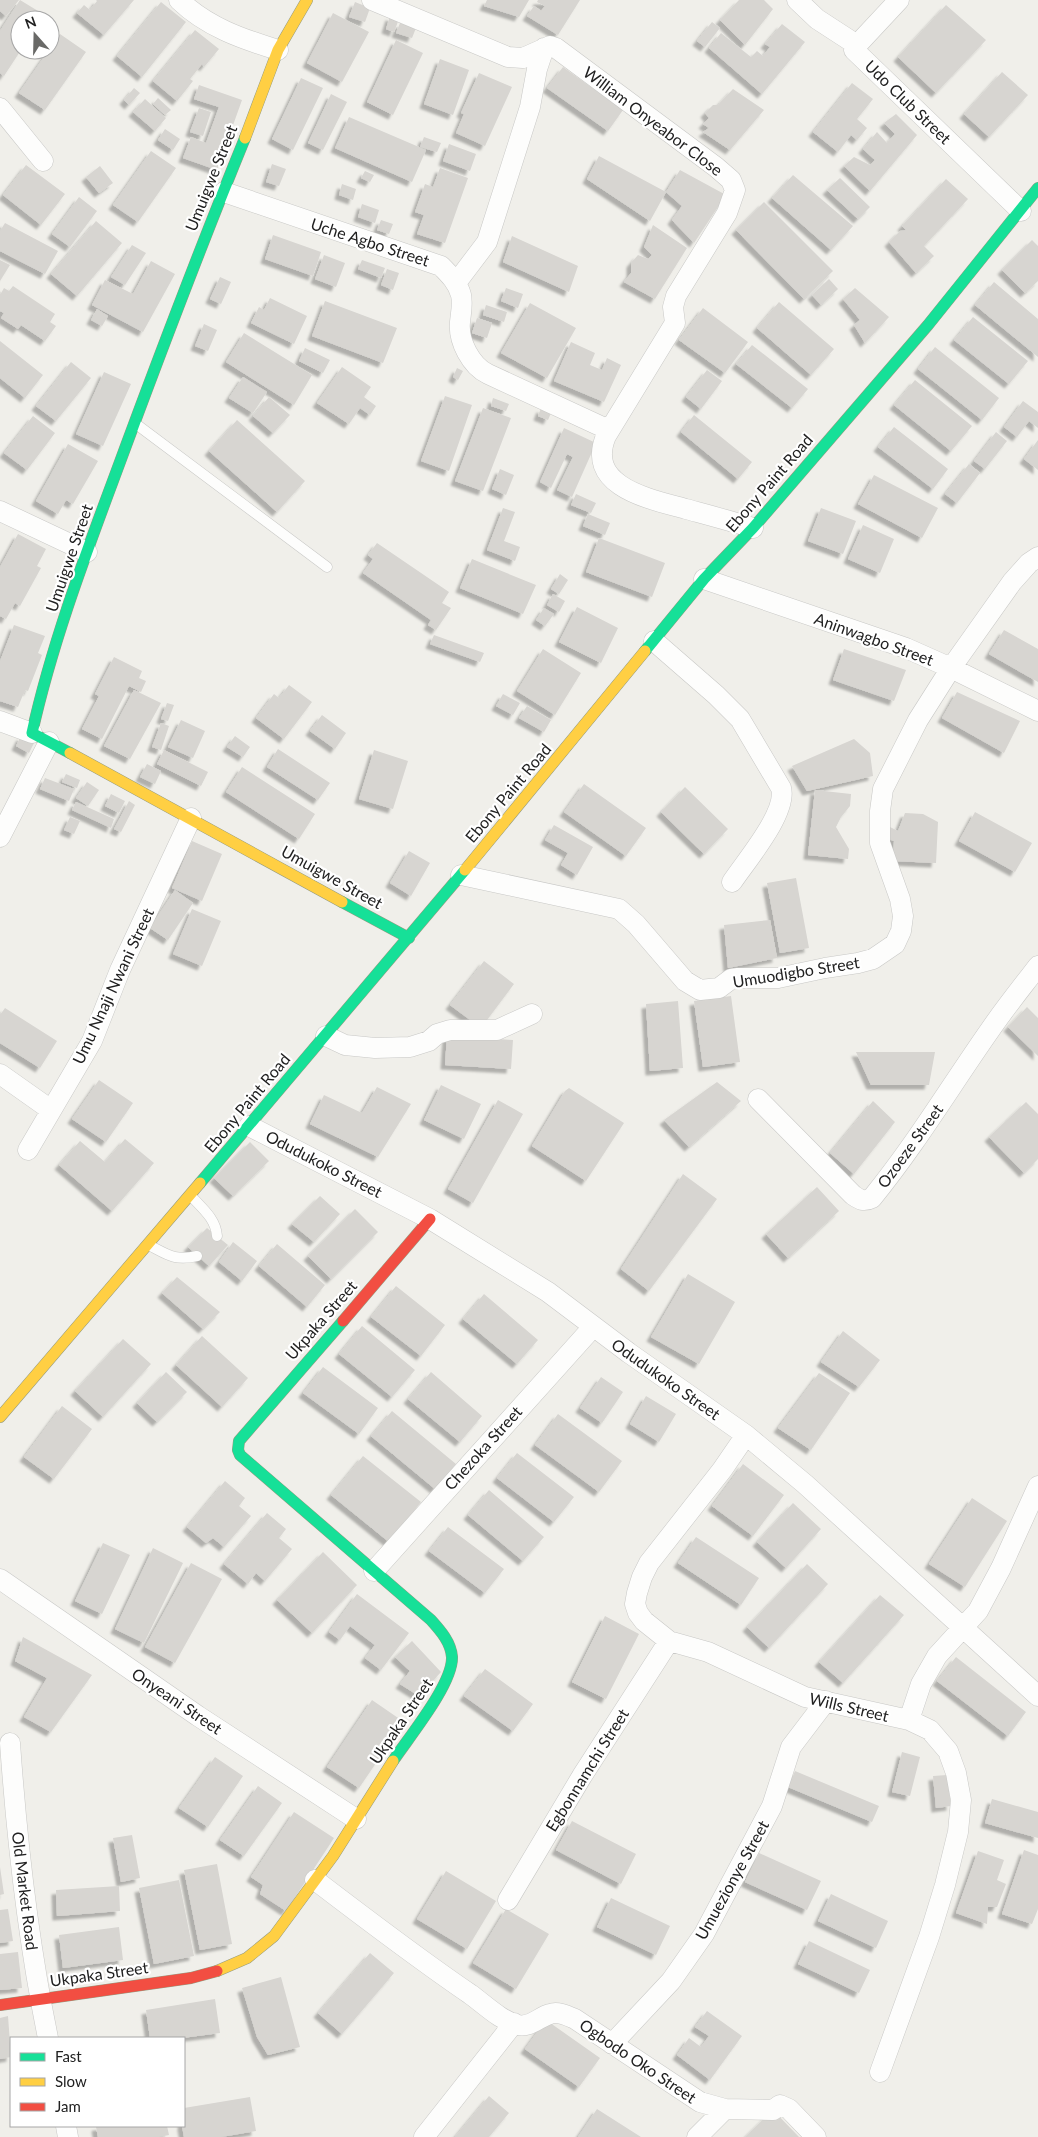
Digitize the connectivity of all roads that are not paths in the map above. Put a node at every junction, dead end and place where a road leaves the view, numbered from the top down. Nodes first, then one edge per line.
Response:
1 (179, 0) edge
2 (307, 0) edge
3 (372, 0) edge
4 (797, 0) edge
5 (899, 0) edge
6 (857, 45) junction
7 (544, 48) junction
8 (278, 50) junction
9 (0, 108) edge
10 (44, 161) dead end
11 (1038, 188) edge
12 (224, 192) junction
13 (1021, 211) junction
14 (456, 283) junction
15 (134, 423) junction
16 (610, 430) junction
17 (0, 511) edge
18 (753, 528) junction
19 (87, 552) junction
20 (1038, 558) edge
21 (327, 567) dead end
22 (704, 579) junction
23 (654, 641) junction
24 (951, 668) junction
25 (1038, 711) edge
26 (0, 721) edge
27 (40, 737) junction
28 (191, 818) junction
29 (0, 837) edge
30 (461, 875) junction
31 (732, 882) dead end
32 (409, 938) junction
33 (1038, 966) edge
34 (532, 1014) dead end
35 (326, 1036) junction
36 (0, 1074) edge
37 (758, 1099) dead end
38 (51, 1110) junction
39 (249, 1126) junction
40 (28, 1150) dead end
41 (190, 1195) junction
42 (430, 1220) junction
43 (217, 1236) dead end
44 (148, 1244) junction
45 (197, 1256) dead end
46 (593, 1326) junction
47 (0, 1418) edge
48 (746, 1435) junction
49 (1038, 1486) edge
50 (374, 1570) junction
51 (0, 1579) edge
52 (963, 1628) junction
53 (669, 1641) junction
54 (1038, 1696) edge
55 (826, 1701) junction
56 (909, 1720) junction
57 (10, 1743) dead end
58 (356, 1818) junction
59 (315, 1880) junction
60 (508, 1900) dead end
61 (40, 1999) junction
62 (0, 2004) edge
63 (514, 2023) junction
64 (48, 2037) edge
65 (612, 2044) junction
66 (880, 2072) dead end
67 (725, 2109) junction
68 (424, 2137) edge
69 (698, 2137) edge
70 (816, 2137) edge

1 - 8 street
2 - 8 street, Umuigwe Street
3 - 7 street
4 - 6 street, Udo Club Street
5 - 6 street
6 - 13 street, Udo Club Street
7 - 14 street
7 - 16 street, William Onyeabor Close
8 - 12 street, Umuigwe Street
9 - 10 street
11 - 13 street, Ebony Paint Road
12 - 14 street, Uche Agbo Street
12 - 15 street, Umuigwe Street
13 - 18 street, Ebony Paint Road
14 - 16 street
15 - 19 street, Umuigwe Street
15 - 21 lane
16 - 18 street, William Onyeabor Close
17 - 19 street
18 - 22 street, Ebony Paint Road
19 - 27 street, Umuigwe Street
20 - 24 street, Umuodigbo Street
22 - 23 street, Ebony Paint Road
22 - 24 street, Aninwagbo Street
23 - 30 street, Ebony Paint Road
23 - 31 street
24 - 25 street, Aninwagbo Street
24 - 30 street, Umuodigbo Street
26 - 27 street
27 - 28 street, Umuigwe Street
27 - 29 street
28 - 32 street, Umuigwe Street
28 - 38 street, Umu Nnaji Nwani Street
30 - 32 street, Ebony Paint Road
32 - 35 street, Ebony Paint Road
33 - 37 street, Ozoeze Street
34 - 35 street
35 - 39 street, Ebony Paint Road
36 - 38 street
38 - 40 street, Umu Nnaji Nwani Street
39 - 41 street, Ebony Paint Road
39 - 42 street, Odudukoko Street
41 - 43 lane
41 - 44 street, Ebony Paint Road
42 - 46 street, Odudukoko Street
42 - 50 street, Ukpaka Street
44 - 45 lane
44 - 47 street, Ebony Paint Road
46 - 48 street, Odudukoko Street
46 - 50 street, Chezoka Street
48 - 52 street, Odudukoko Street
48 - 53 street, Wills Street
49 - 52 street
50 - 58 street, Ukpaka Street
51 - 58 street, Onyeani Street
52 - 54 street, Odudukoko Street
52 - 56 street
53 - 55 street, Wills Street
53 - 60 street, Egbonnamchi Street
55 - 56 street, Wills Street
55 - 65 street, Umuezionye Street
56 - 66 street, Wills Street
57 - 61 street, Old Market Road
58 - 59 street, Ukpaka Street
59 - 61 street, Ukpaka Street
59 - 63 street
61 - 62 street, Ukpaka Street
61 - 64 street, Old Market Road
63 - 65 street, Ogbodo Oko Street
63 - 68 street
65 - 67 street, Ogbodo Oko Street
67 - 69 street
67 - 70 street, Ogbodo Oko Street

